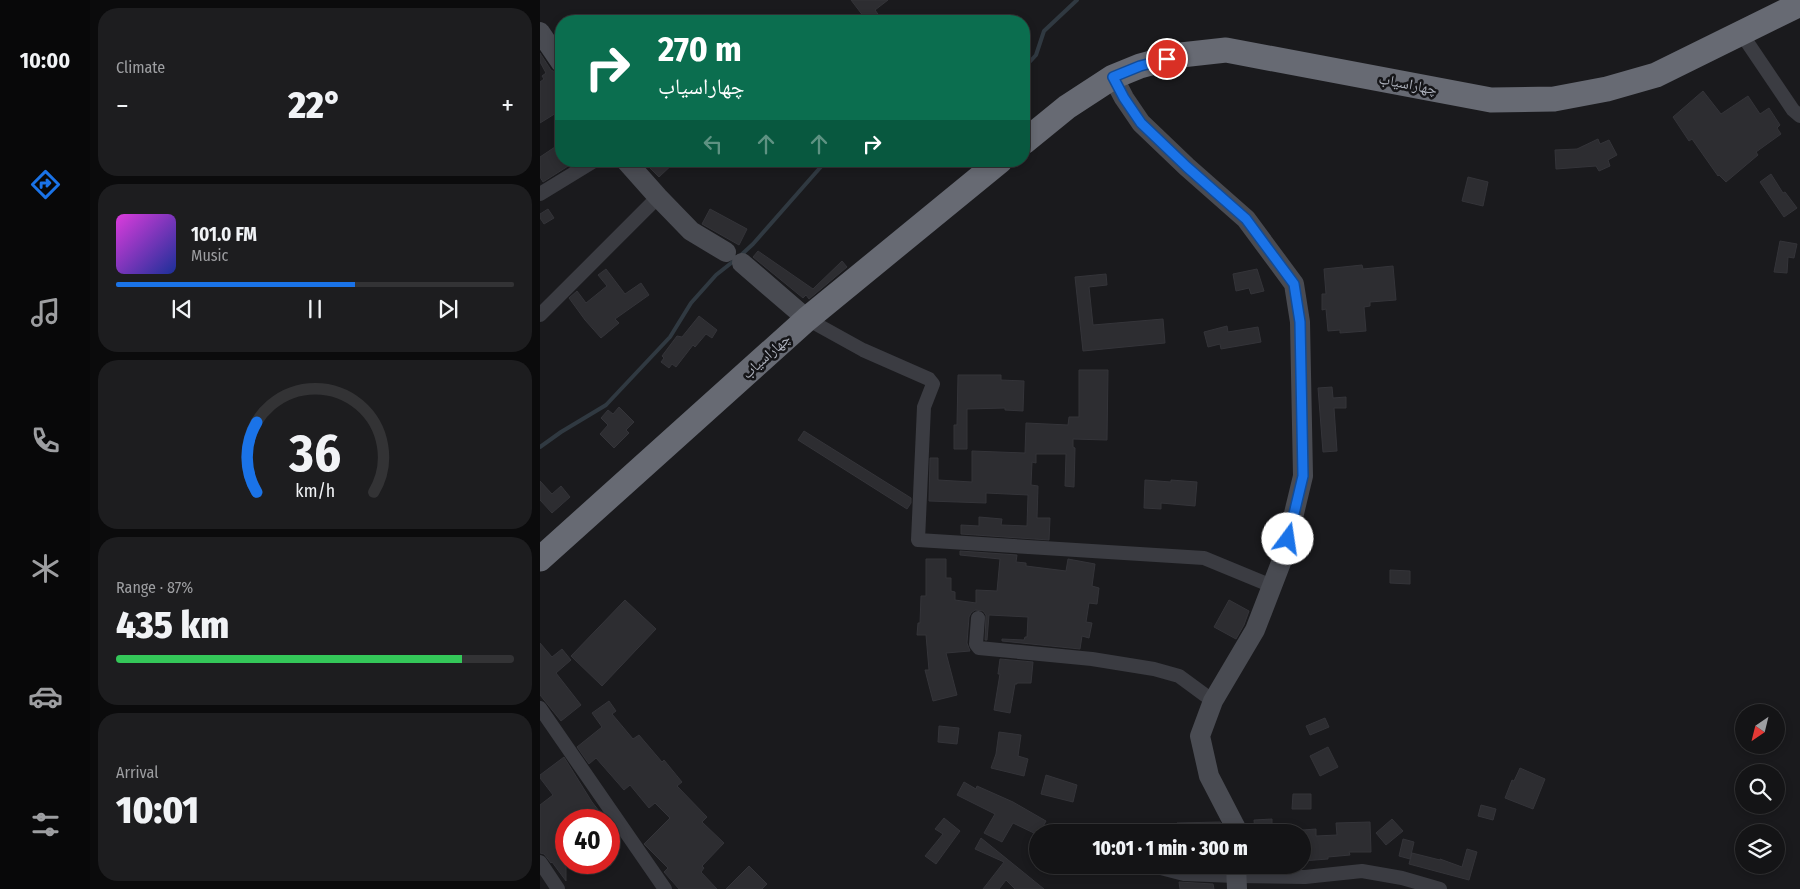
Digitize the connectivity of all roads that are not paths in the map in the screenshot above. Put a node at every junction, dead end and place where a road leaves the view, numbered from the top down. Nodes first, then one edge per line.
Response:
1 (1800, 4) edge
2 (540, 32) edge
3 (1741, 33) junction
4 (555, 54) edge
5 (1113, 77) junction
6 (1800, 116) edge
7 (1030, 137) edge
8 (584, 167) edge
9 (631, 167) edge
10 (993, 167) edge
11 (540, 194) edge
12 (658, 197) junction
13 (540, 315) edge
14 (807, 319) junction
15 (540, 559) edge
16 (1272, 586) junction
17 (978, 618) dead end
18 (1213, 701) junction
19 (540, 708) edge
20 (1234, 824) edge
21 (540, 862) edge
22 (1184, 874) edge
23 (1236, 877) edge
24 (1401, 884) edge
25 (558, 889) edge
26 (665, 889) edge
27 (1440, 889) edge

1 - 3 highway, چهاراسیاب
2 - 4 street
3 - 5 highway, چهاراسیاب
3 - 6 street
5 - 7 highway, چهاراسیاب
5 - 16 street
8 - 11 street
9 - 12 street
10 - 14 highway, چهاراسیاب
12 - 13 street
12 - 14 street
14 - 15 highway, چهاراسیاب
14 - 16 street
16 - 18 street
17 - 18 street
18 - 20 street
19 - 26 street
21 - 25 street
22 - 23 street
23 - 24 street
24 - 27 street

